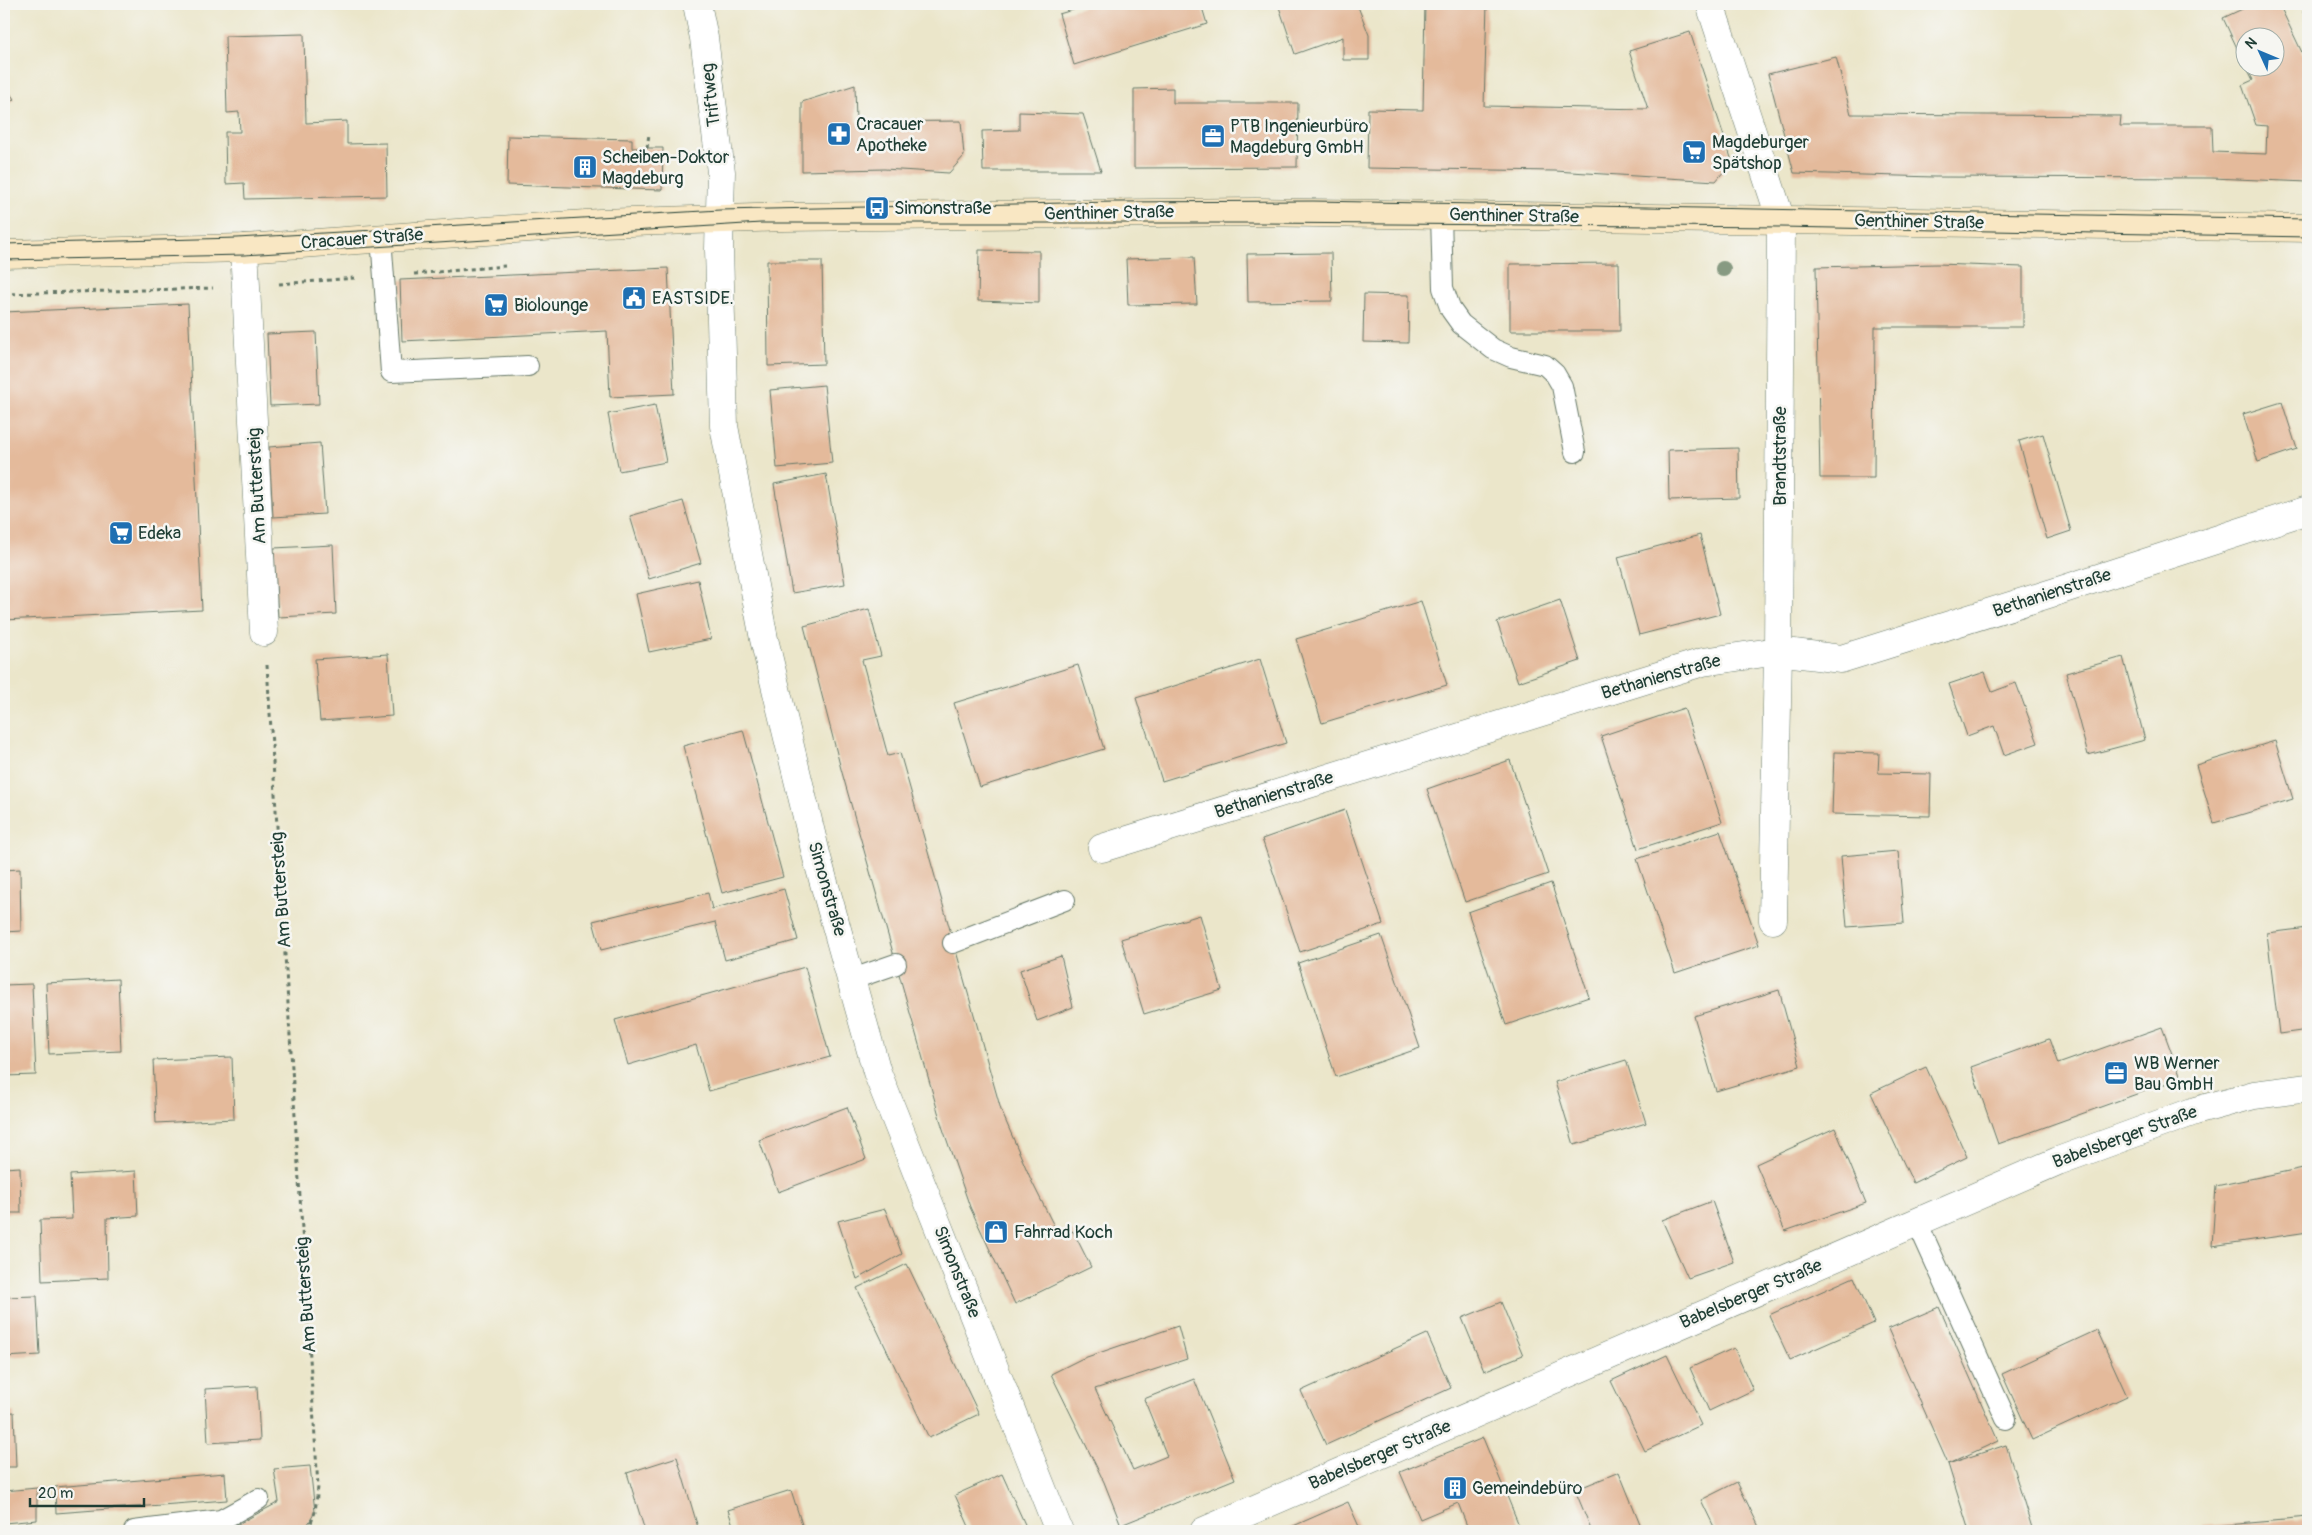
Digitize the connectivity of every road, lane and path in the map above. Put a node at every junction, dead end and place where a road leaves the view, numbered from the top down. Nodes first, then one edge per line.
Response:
1 (697, 4) edge
2 (1710, 4) edge
3 (2300, 4) edge
4 (2308, 20) edge
5 (649, 134) dead end
6 (647, 148) dead end
7 (1441, 215) junction
8 (720, 218) junction
9 (1780, 220) junction
10 (2308, 228) edge
11 (381, 237) junction
12 (244, 248) junction
13 (4, 254) edge
14 (528, 366) dead end
15 (1575, 452) dead end
16 (2308, 510) edge
17 (264, 632) joint
18 (1778, 651) junction
19 (1102, 848) dead end
20 (1065, 900) dead end
21 (1773, 920) dead end
22 (953, 943) dead end
23 (896, 964) dead end
24 (853, 979) junction
25 (2308, 1088) edge
26 (1917, 1222) junction
27 (2006, 1420) dead end
28 (259, 1499) dead end
29 (134, 1531) edge
30 (308, 1531) edge
31 (1059, 1531) edge
32 (1204, 1531) edge

1 - 8 street, Triftweg
2 - 9 street, Brandtstraße
3 - 4 path
5 - 6 path
7 - 8 main road, Genthiner Straße
7 - 9 main road, Genthiner Straße
7 - 15 lane
8 - 11 main road, Cracauer Straße
8 - 24 street, Simonstraße
9 - 10 main road, Genthiner Straße
9 - 18 street, Brandtstraße
11 - 12 main road, Cracauer Straße
11 - 14 lane
12 - 13 main road, Cracauer Straße
12 - 17 street, Am Buttersteig
16 - 18 street, Bethanienstraße
17 - 30 path, Am Buttersteig
18 - 19 street, Bethanienstraße
18 - 21 street, Brandtstraße
20 - 22 lane
23 - 24 lane
24 - 31 street, Simonstraße
25 - 26 street, Babelsberger Straße
26 - 27 lane
26 - 32 street, Babelsberger Straße
28 - 29 lane

